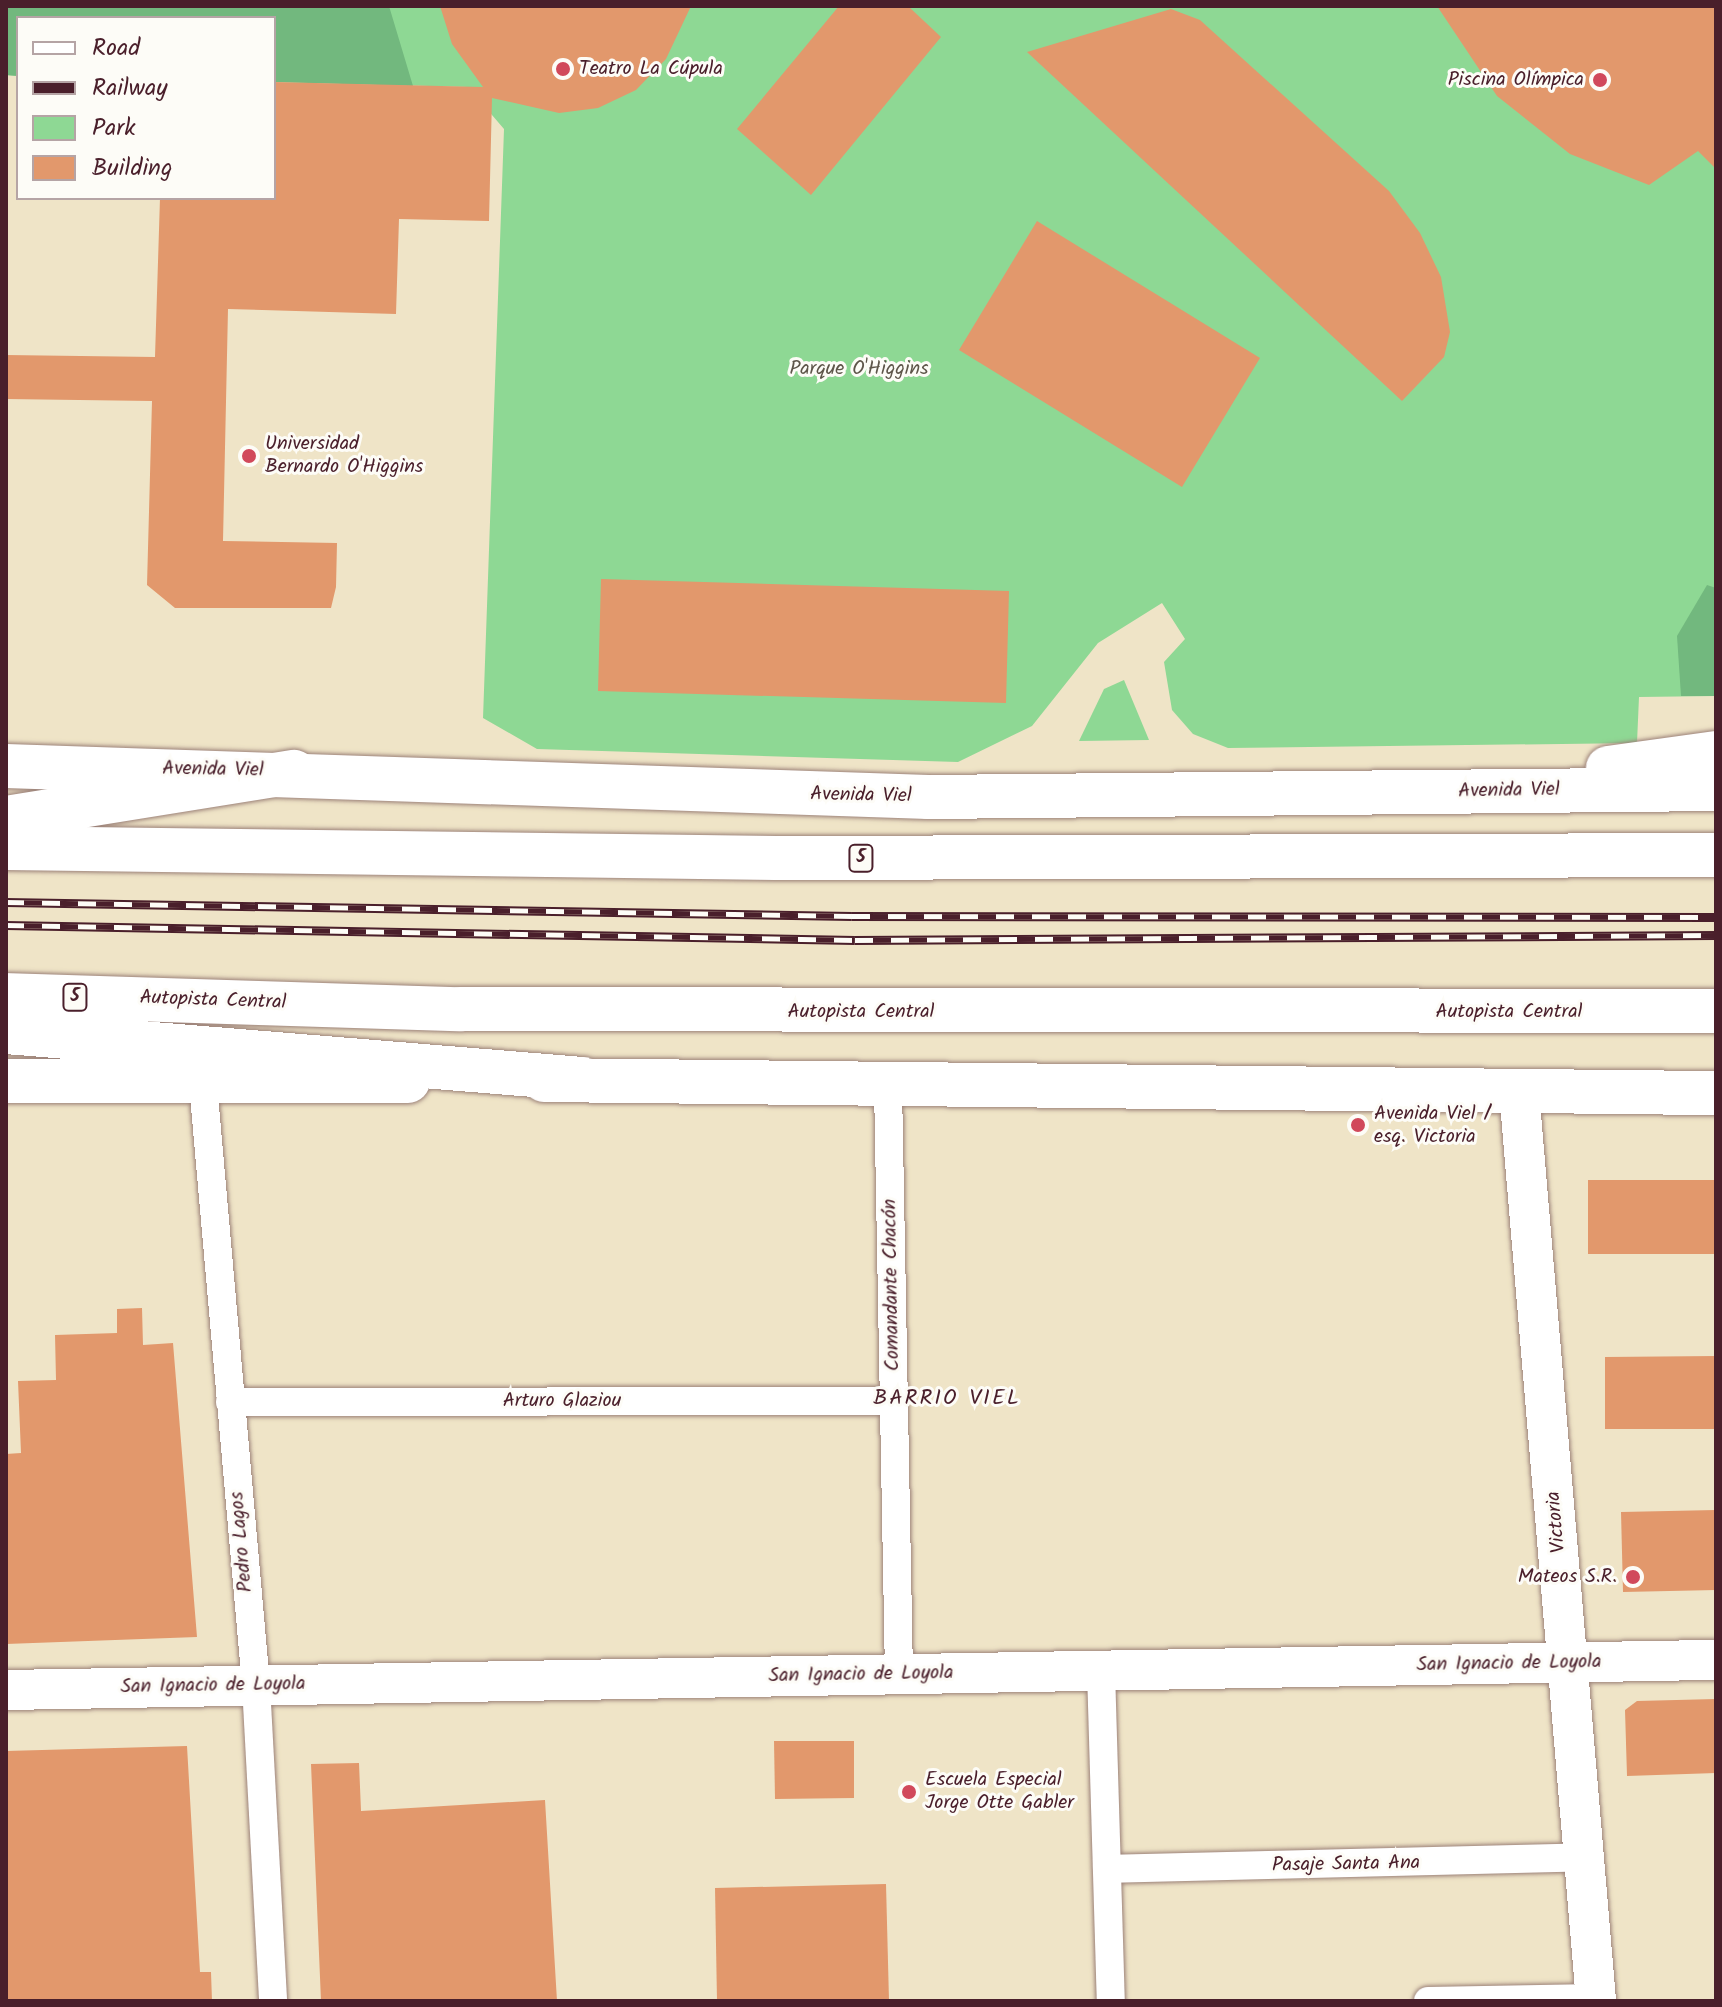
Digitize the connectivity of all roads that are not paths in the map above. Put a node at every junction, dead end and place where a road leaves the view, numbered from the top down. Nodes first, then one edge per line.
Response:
1 (1716, 753) edge
2 (6, 766) edge
3 (294, 772) junction
4 (1716, 789) edge
5 (1484, 791) junction
6 (6, 818) edge
7 (6, 848) edge
8 (1716, 855) edge
9 (6, 995) edge
10 (1716, 1011) edge
11 (6, 1032) edge
12 (582, 1079) junction
13 (6, 1081) edge
14 (203, 1084) junction
15 (888, 1086) junction
16 (1519, 1091) junction
17 (1716, 1093) edge
18 (894, 1401) junction
19 (230, 1402) junction
20 (1716, 1660) edge
21 (1569, 1663) junction
22 (1101, 1671) junction
23 (899, 1675) junction
24 (256, 1685) junction
25 (6, 1690) edge
26 (1584, 1857) junction
27 (1107, 1869) junction
28 (1596, 2000) edge
29 (273, 2001) edge
30 (1111, 2001) edge
31 (1428, 2001) edge

1 - 5 main road
2 - 3 main road, Avenida Viel
3 - 5 main road, Avenida Viel
3 - 6 main road
4 - 5 main road, Avenida Viel
7 - 8 main road, 5
9 - 10 main road, Autopista Central / 5
11 - 12 main road
12 - 14 main road
12 - 15 main road
13 - 14 main road
14 - 19 street, Pedro Lagos
15 - 16 main road
15 - 18 street, Comandante Chacón
16 - 17 main road
16 - 21 street, Victoria
18 - 19 street, Arturo Glaziou
18 - 23 street, Comandante Chacón
19 - 24 street, Pedro Lagos
20 - 21 street, San Ignacio de Loyola
21 - 22 street, San Ignacio de Loyola
21 - 26 street, Victoria
22 - 23 street, San Ignacio de Loyola
22 - 27 street
23 - 24 street, San Ignacio de Loyola
24 - 25 street, San Ignacio de Loyola
24 - 29 street, Pedro Lagos
26 - 27 street, Pasaje Santa Ana
26 - 28 street, Victoria
27 - 30 street
28 - 31 street

